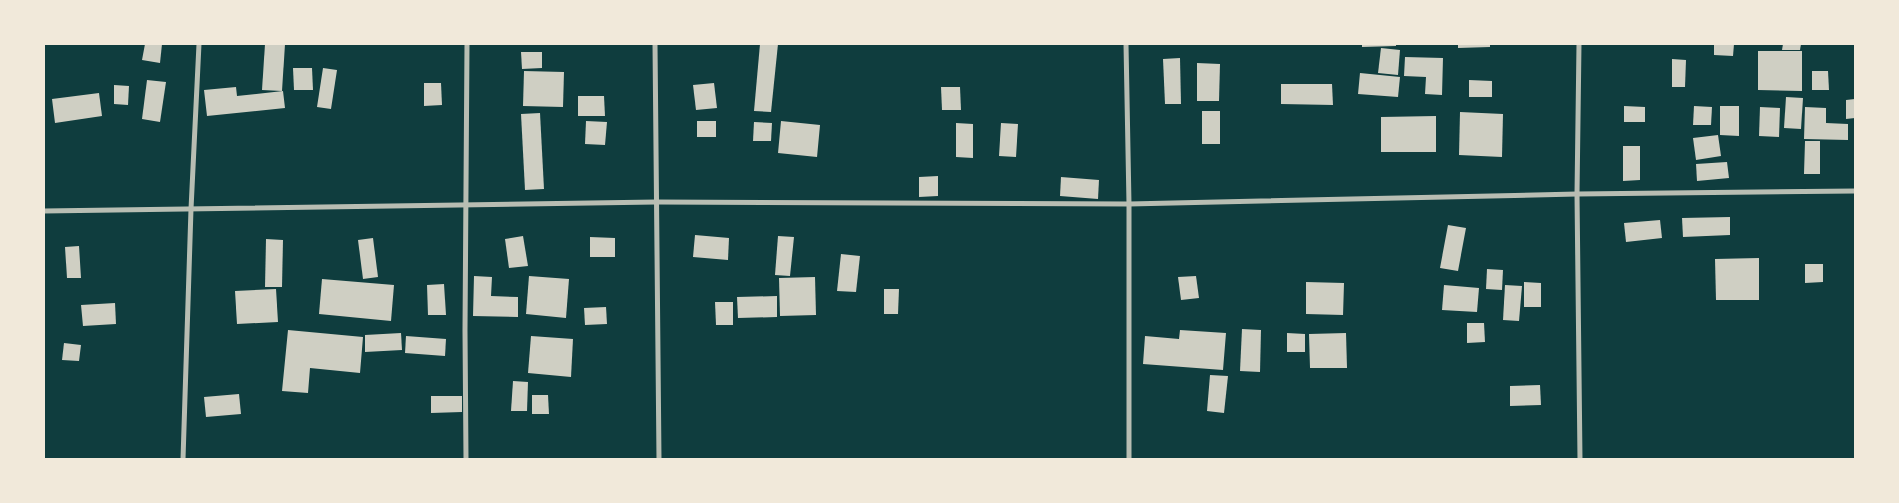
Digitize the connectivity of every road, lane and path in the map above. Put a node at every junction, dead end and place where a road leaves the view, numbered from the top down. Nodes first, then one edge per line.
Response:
1 (199, 44) edge
2 (467, 44) edge
3 (655, 44) edge
4 (1126, 44) edge
5 (1579, 44) edge
6 (1855, 192) edge
7 (1577, 194) junction
8 (656, 202) junction
9 (466, 204) junction
10 (1129, 204) junction
11 (191, 209) junction
12 (44, 211) edge
13 (183, 459) edge
14 (466, 459) edge
15 (659, 459) edge
16 (1129, 459) edge
17 (1580, 459) edge

1 - 11 street
2 - 9 street
3 - 8 street
4 - 10 street
5 - 7 street
6 - 7 street
7 - 10 street
7 - 17 street
8 - 9 street
8 - 10 street
8 - 15 street
9 - 11 street
9 - 14 street
10 - 16 street
11 - 12 street
11 - 13 street

